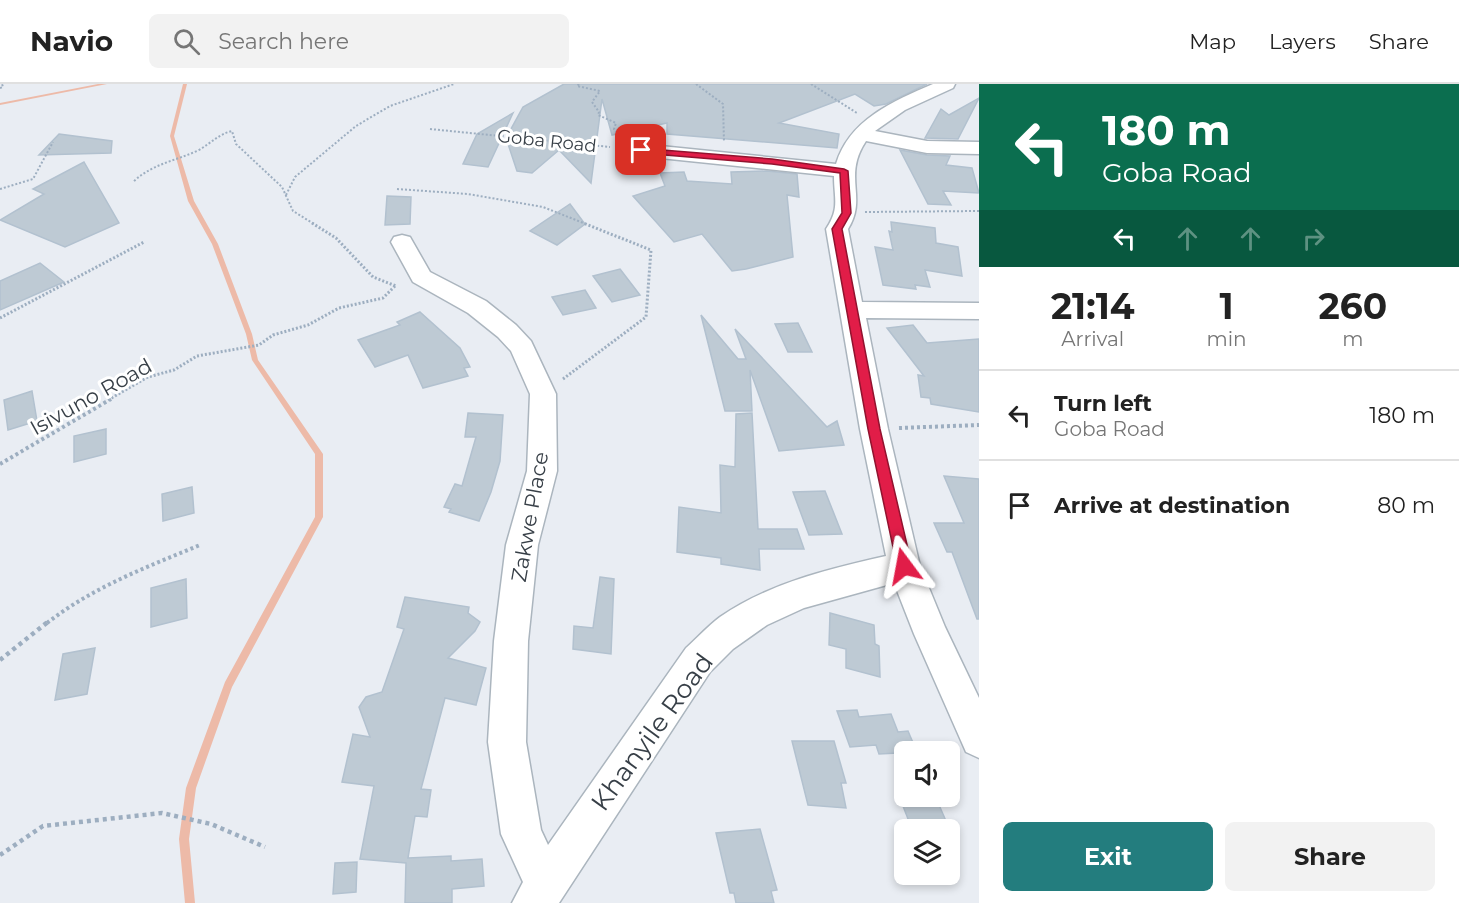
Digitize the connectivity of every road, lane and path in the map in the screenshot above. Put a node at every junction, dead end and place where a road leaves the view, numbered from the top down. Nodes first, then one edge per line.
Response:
1 (2, 84) edge
2 (454, 84) edge
3 (579, 84) edge
4 (696, 84) edge
5 (811, 84) edge
6 (947, 84) edge
7 (0, 88) edge
8 (867, 128) junction
9 (430, 129) dead end
10 (53, 142) dead end
11 (979, 148) edge
12 (632, 149) junction
13 (725, 158) junction
14 (844, 171) junction
15 (134, 181) dead end
16 (0, 189) edge
17 (397, 189) dead end
18 (286, 196) junction
19 (979, 211) edge
20 (846, 213) junction
21 (144, 242) dead end
22 (402, 242) dead end
23 (395, 286) junction
24 (436, 286) junction
25 (853, 310) junction
26 (979, 311) edge
27 (0, 318) edge
28 (543, 394) junction
29 (979, 425) edge
30 (874, 429) junction
31 (0, 464) edge
32 (200, 545) dead end
33 (904, 566) junction
34 (0, 660) edge
35 (979, 739) edge
36 (265, 847) dead end
37 (0, 855) edge
38 (540, 894) edge

1 - 7 path
2 - 18 path
3 - 12 path
4 - 13 path
5 - 8 path
6 - 8 street
8 - 11 street
8 - 14 street
9 - 12 path, Goba Road
10 - 16 path
12 - 13 street
13 - 14 street
14 - 20 street
15 - 18 path
17 - 28 path
18 - 23 path
19 - 20 path
20 - 25 street
21 - 27 path
22 - 24 street, Zakwe Place
23 - 24 path
23 - 31 path, Isivuno Road
24 - 28 street, Zakwe Place
25 - 26 street
25 - 30 street
28 - 38 street, Zakwe Place
29 - 30 path
30 - 33 street
32 - 34 path
33 - 35 street
33 - 38 street, Khanyile Road
36 - 37 path

